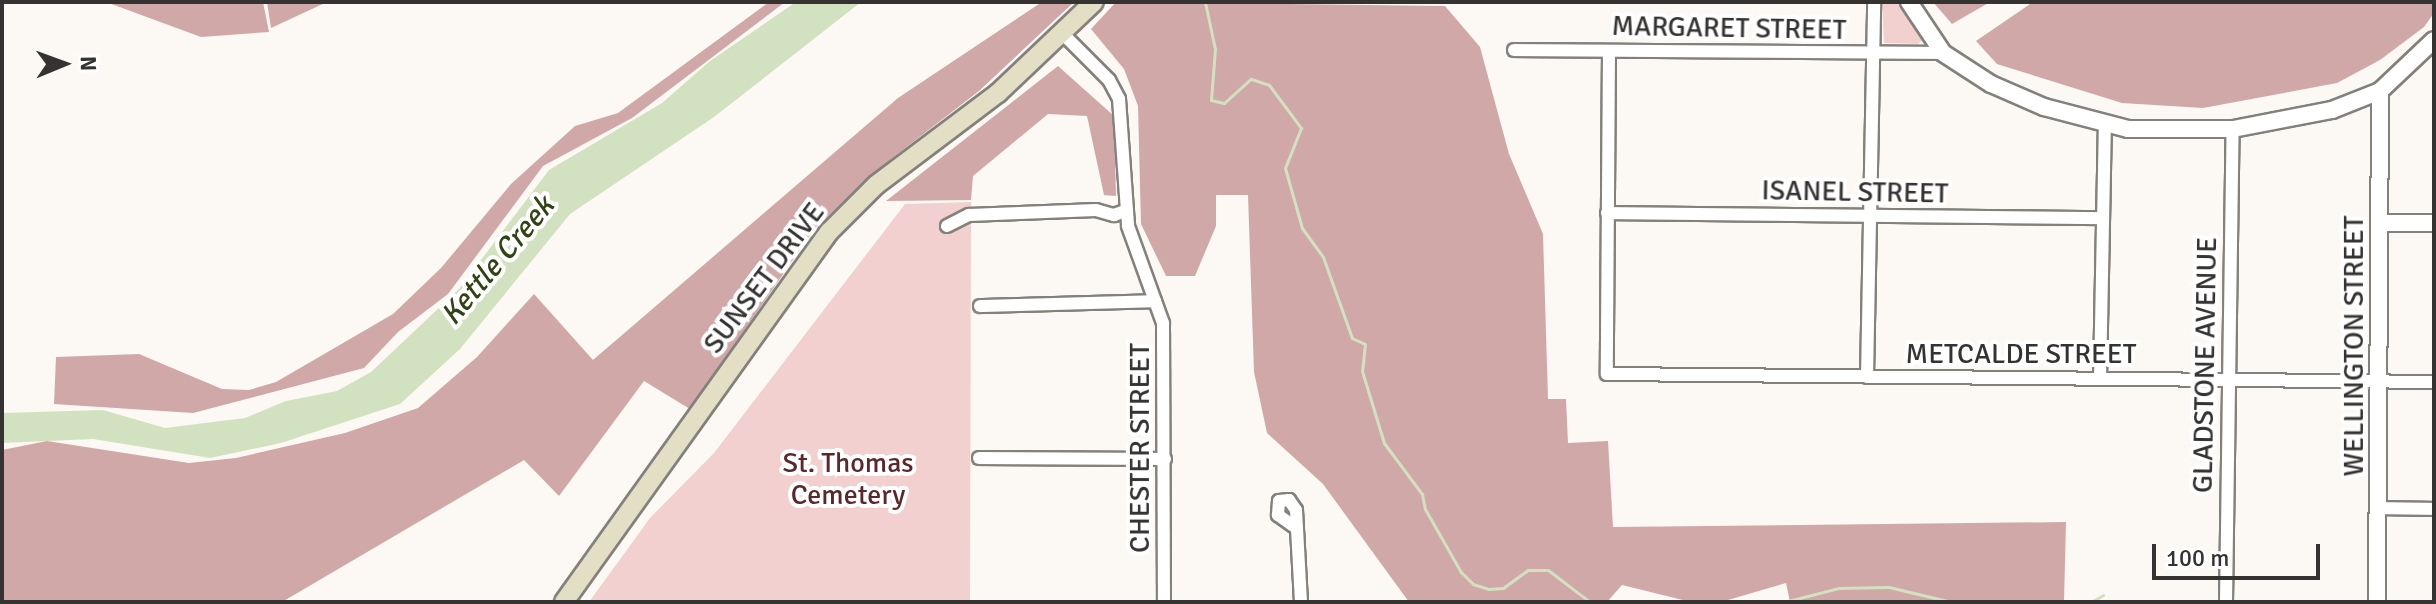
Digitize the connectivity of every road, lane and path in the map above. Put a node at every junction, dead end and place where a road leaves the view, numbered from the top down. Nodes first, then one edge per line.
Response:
1 (1094, 2) edge
2 (1874, 2) edge
3 (1909, 2) edge
4 (1063, 34) junction
5 (2434, 40) edge
6 (1514, 50) dead end
7 (1609, 51) junction
8 (1943, 53) junction
9 (1870, 54) junction
10 (2428, 56) edge
11 (2380, 91) junction
12 (2105, 126) junction
13 (2233, 129) junction
14 (1125, 211) junction
15 (1607, 213) junction
16 (1868, 216) junction
17 (2102, 218) junction
18 (2381, 223) junction
19 (2434, 223) edge
20 (947, 226) dead end
21 (1155, 301) junction
22 (980, 306) dead end
23 (1867, 377) junction
24 (2100, 379) junction
25 (2227, 380) junction
26 (2380, 382) junction
27 (2434, 382) edge
28 (979, 458) dead end
29 (1165, 459) junction
30 (2379, 508) junction
31 (2434, 509) edge
32 (1295, 527) dead end
33 (564, 602) edge
34 (1164, 602) edge
35 (1301, 602) edge
36 (2226, 602) edge
37 (2377, 602) edge

1 - 4 main road, SUNSET DRIVE
2 - 9 street
3 - 8 street
4 - 14 street, CHESTER STREET
4 - 33 main road, SUNSET DRIVE
5 - 10 street
6 - 7 street, MARGARET STREET
7 - 9 street, MARGARET STREET
7 - 15 street
8 - 9 street, MARGARET STREET
8 - 12 street
9 - 16 street
10 - 11 street
11 - 13 street
11 - 18 street, WELLINGTON STREET
12 - 13 street
12 - 17 street
13 - 25 street, GLADSTONE AVENUE
14 - 20 street
14 - 21 street, CHESTER STREET
15 - 16 street, ISANEL STREET
15 - 23 street, METCALDE STREET
16 - 17 street, ISANEL STREET
16 - 23 street
17 - 24 street
18 - 19 street
18 - 26 street, WELLINGTON STREET
21 - 22 street
21 - 29 street, CHESTER STREET
23 - 24 street, METCALDE STREET
24 - 25 street, METCALDE STREET
25 - 26 street, METCALDE STREET
25 - 36 street, GLADSTONE AVENUE
26 - 27 street, METCALDE STREET
26 - 30 street, WELLINGTON STREET
28 - 29 street
29 - 34 street, CHESTER STREET
30 - 31 street
30 - 37 street, WELLINGTON STREET
32 - 35 street

